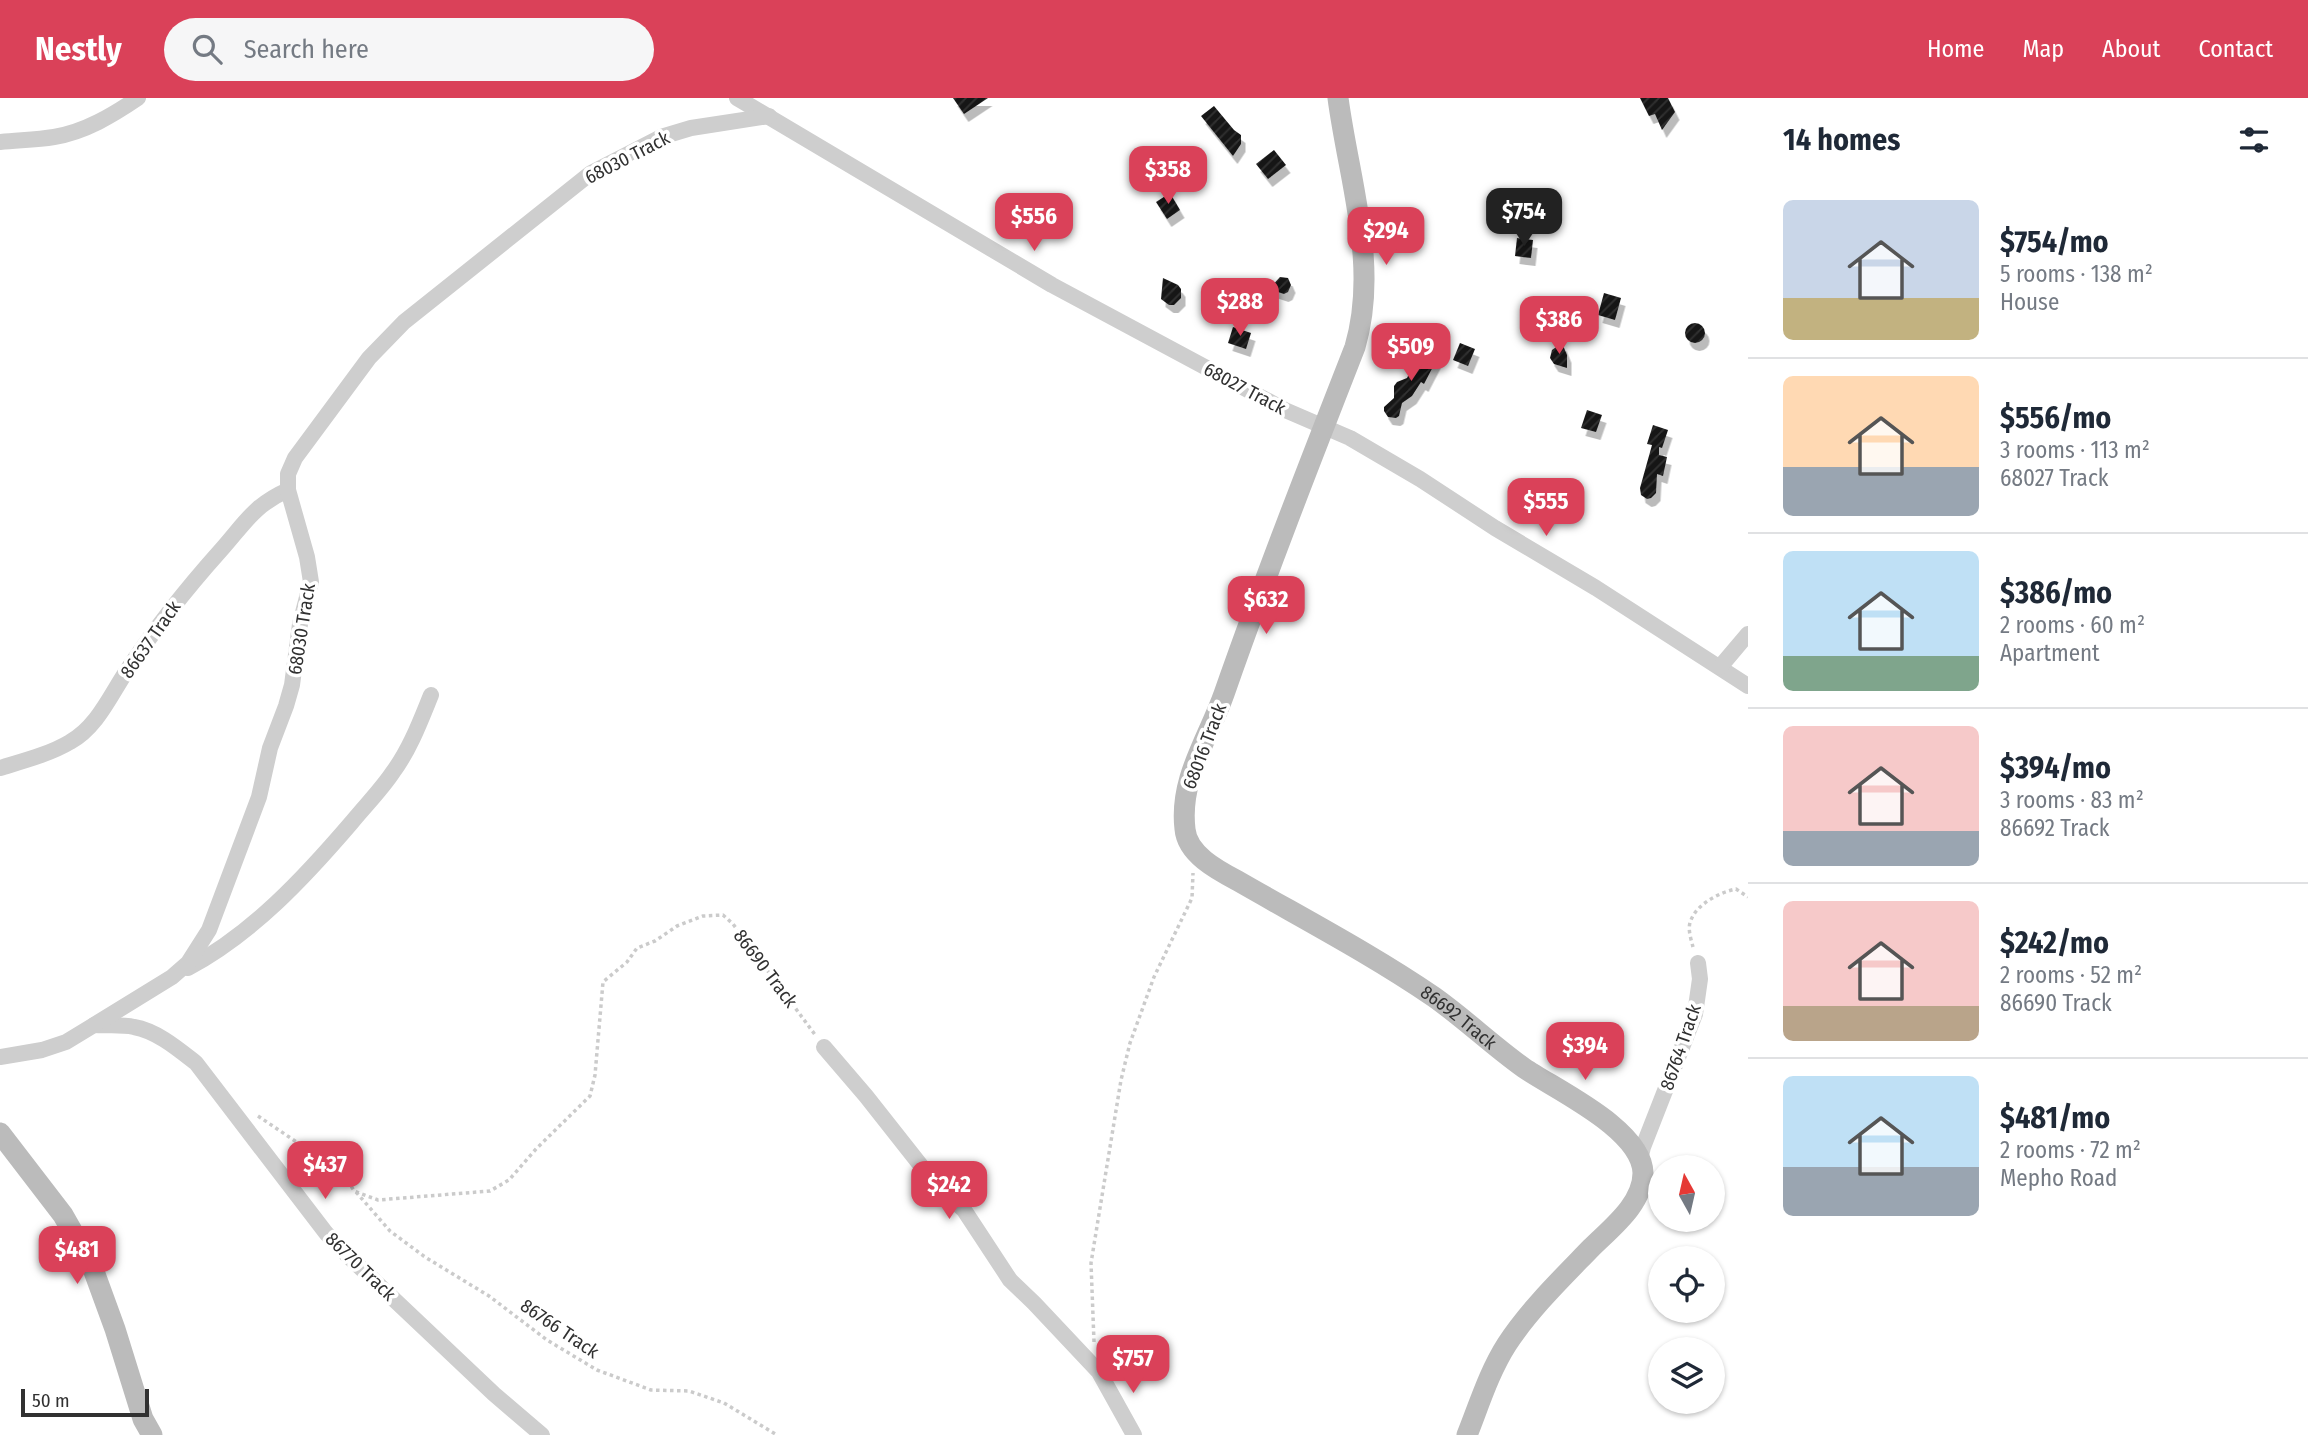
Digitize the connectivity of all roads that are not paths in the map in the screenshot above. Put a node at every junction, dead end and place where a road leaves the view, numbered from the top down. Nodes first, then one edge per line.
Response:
1 (138, 98) edge
2 (737, 98) edge
3 (1338, 98) edge
4 (768, 116) junction
5 (0, 142) edge
6 (1323, 426) junction
7 (288, 490) junction
8 (1748, 634) edge
9 (1720, 667) junction
10 (1748, 686) edge
11 (431, 695) dead end
12 (0, 768) edge
13 (1192, 850) joint
14 (1698, 963) road end
15 (172, 977) junction
16 (94, 1026) junction
17 (824, 1047) road end
18 (0, 1057) edge
19 (0, 1133) edge
20 (1640, 1160) junction
21 (152, 1435) edge
22 (542, 1435) edge
23 (1134, 1435) edge
24 (1467, 1435) edge

1 - 5 street
2 - 4 street, 68027 Track
3 - 6 street, 68016 Track
4 - 6 street, 68027 Track
4 - 7 street, 68030 Track
6 - 9 street, 68027 Track
6 - 13 street, 68016 Track
7 - 12 street, 86637 Track
7 - 15 street, 68030 Track
8 - 9 street
9 - 10 street, 68027 Track
11 - 15 street
13 - 20 street, 86692 Track
14 - 20 street, 86764 Track
15 - 16 street, 68030 Track
16 - 18 street, 68030 Track
16 - 22 street, 86770 Track
17 - 23 street
19 - 21 street
20 - 24 street

